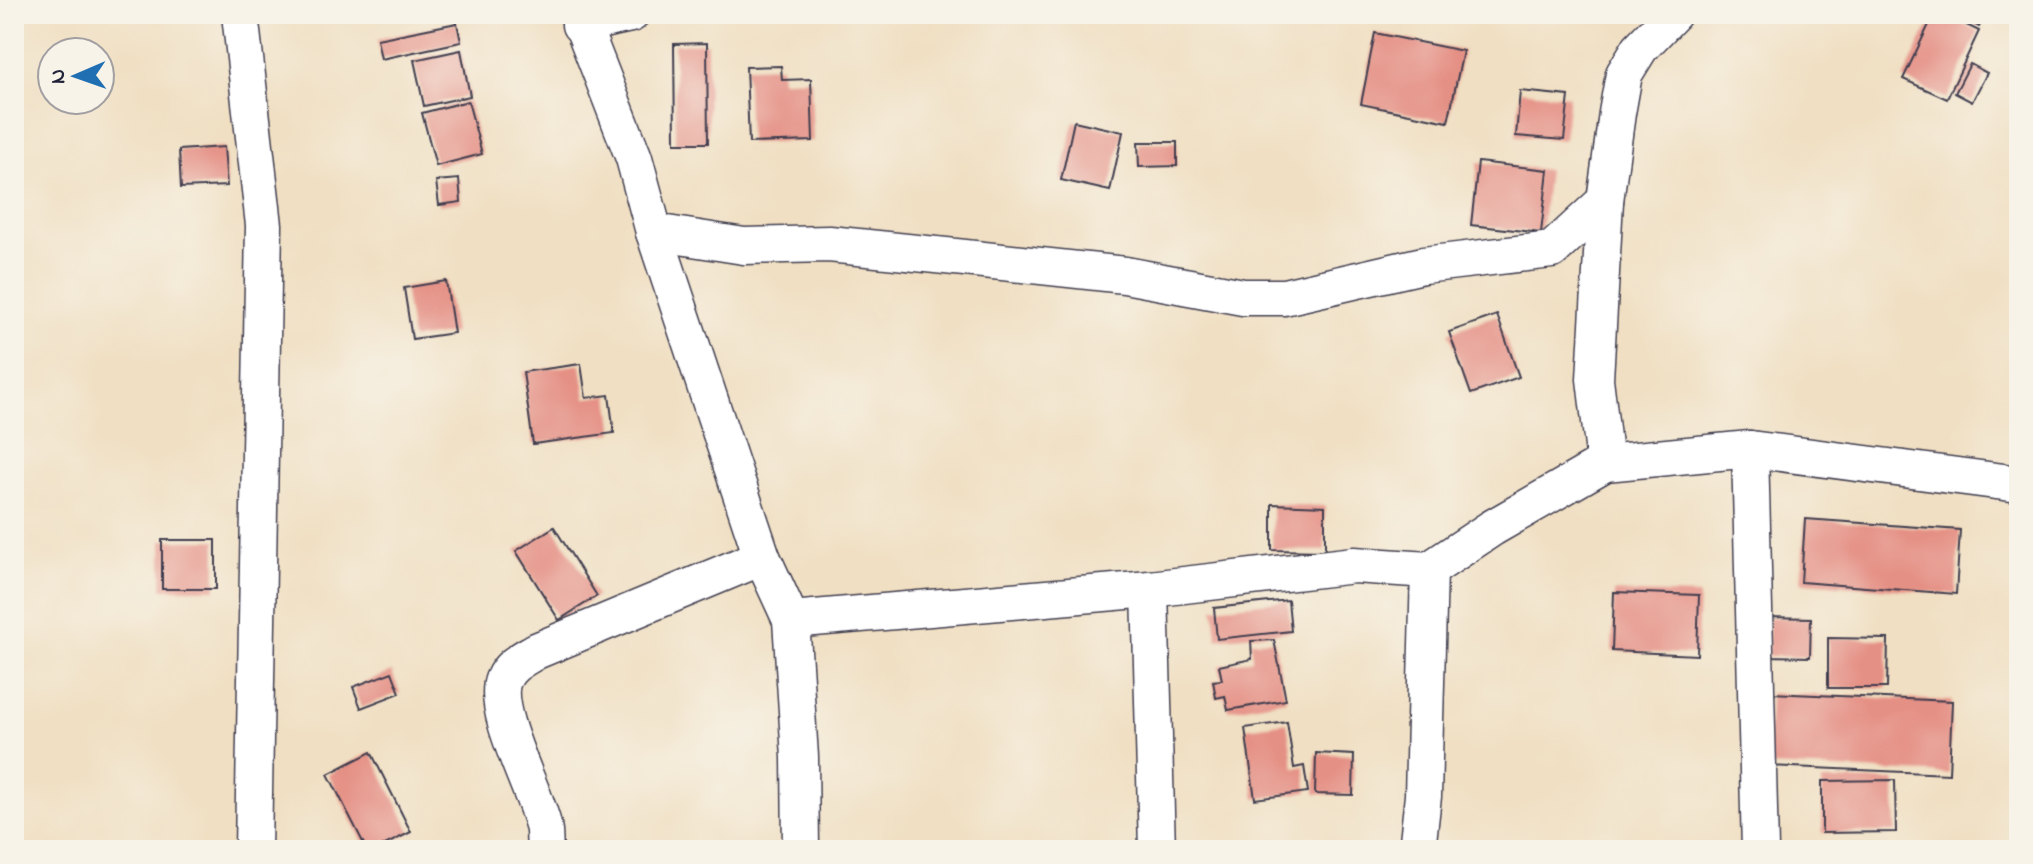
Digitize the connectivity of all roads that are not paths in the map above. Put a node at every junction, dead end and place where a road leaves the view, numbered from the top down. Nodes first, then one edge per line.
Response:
1 (240, 14) edge
2 (631, 14) edge
3 (1673, 14) edge
4 (579, 19) edge
5 (1605, 201) junction
6 (654, 232) junction
7 (1750, 449) junction
8 (1605, 463) junction
9 (2019, 484) edge
10 (762, 557) junction
11 (1429, 570) junction
12 (1150, 589) junction
13 (791, 620) junction
14 (253, 850) edge
15 (545, 850) edge
16 (801, 850) edge
17 (1157, 850) edge
18 (1417, 850) edge
19 (1760, 850) edge

1 - 14 street
2 - 4 street
3 - 5 street
4 - 6 street
5 - 6 street
5 - 8 street
6 - 10 street
7 - 8 street
7 - 9 street
7 - 19 street
8 - 11 street
10 - 13 street
10 - 15 street
11 - 12 street
11 - 18 street
12 - 13 street
12 - 17 street
13 - 16 street

